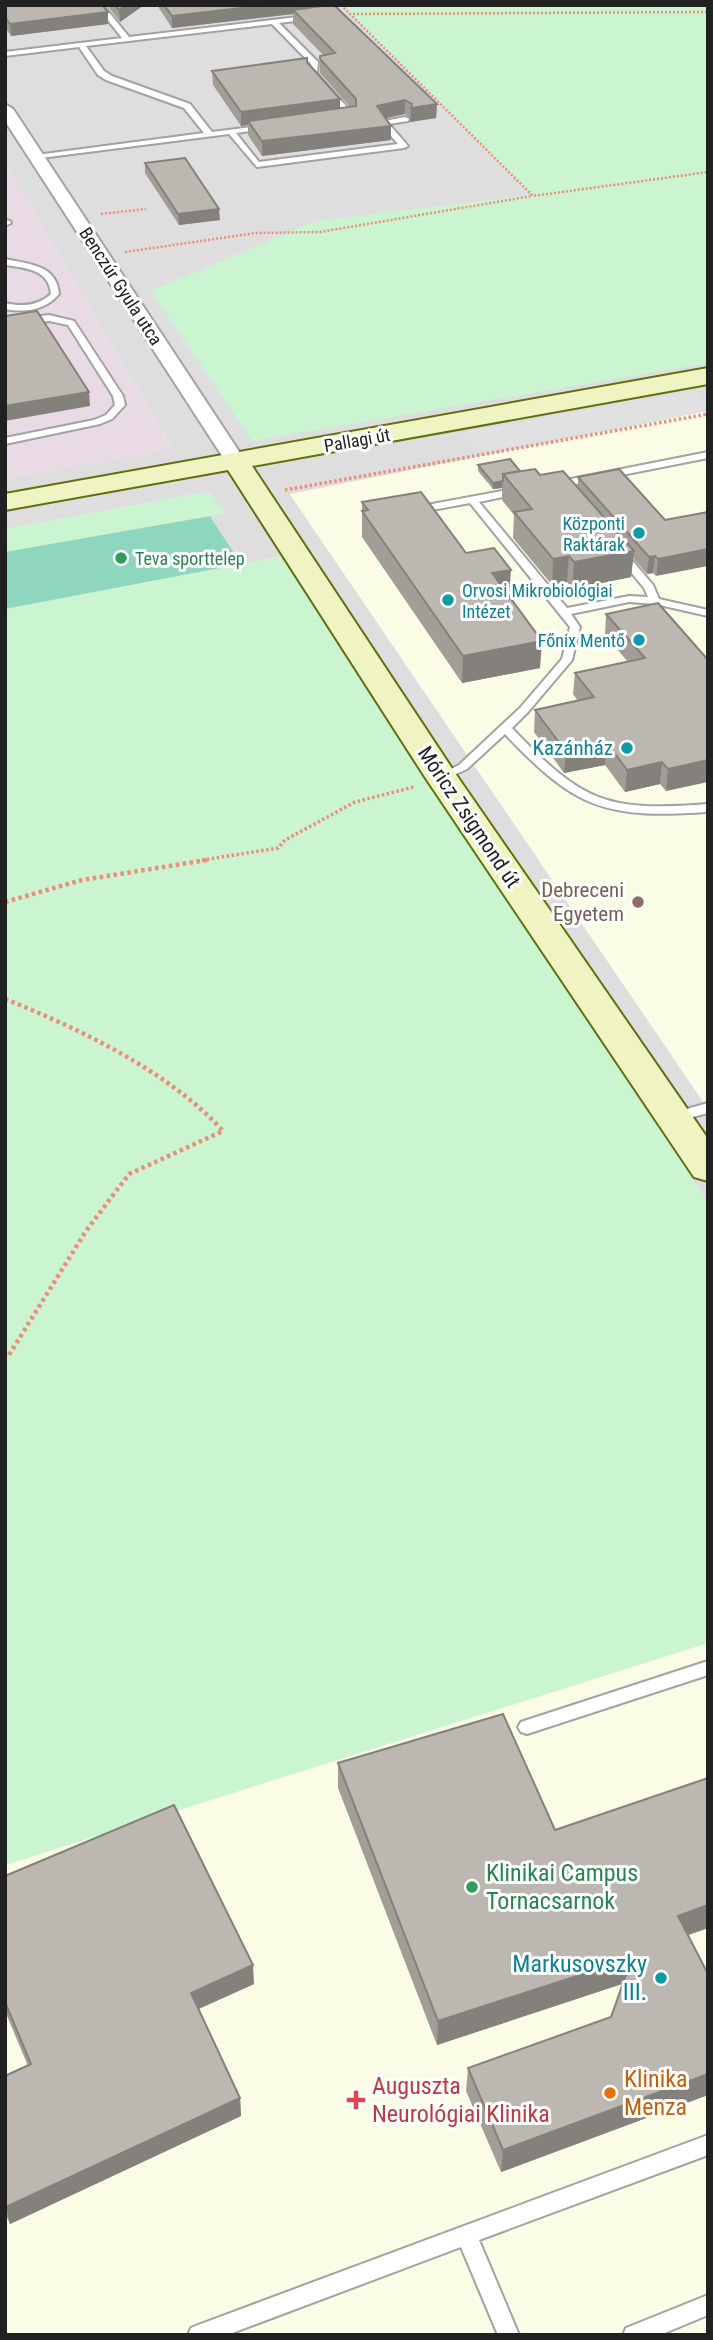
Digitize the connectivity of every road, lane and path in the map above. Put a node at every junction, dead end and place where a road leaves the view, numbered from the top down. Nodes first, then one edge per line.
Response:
1 (99, 5) edge
2 (341, 5) edge
3 (708, 12) edge
4 (349, 14) junction
5 (327, 15) edge
6 (274, 22) junction
7 (127, 39) junction
8 (81, 45) junction
9 (5, 54) edge
10 (5, 109) edge
11 (338, 118) edge
12 (405, 119) edge
13 (271, 127) edge
14 (232, 132) junction
15 (210, 135) junction
16 (36, 157) junction
17 (708, 172) edge
18 (533, 196) junction
19 (146, 209) dead end
20 (75, 217) junction
21 (101, 256) junction
22 (5, 262) edge
23 (5, 306) edge
24 (5, 324) edge
25 (706, 378) edge
26 (708, 414) edge
27 (5, 441) edge
28 (708, 455) edge
29 (244, 474) junction
30 (559, 484) junction
31 (547, 486) edge
32 (534, 488) edge
33 (569, 494) edge
34 (472, 500) junction
35 (5, 502) edge
36 (404, 512) edge
37 (613, 546) edge
38 (655, 601) junction
39 (564, 612) junction
40 (708, 613) edge
41 (505, 727) junction
42 (428, 782) junction
43 (708, 808) edge
44 (5, 902) edge
45 (5, 999) edge
46 (708, 1108) edge
47 (674, 1117) junction
48 (708, 1168) edge
49 (5, 1356) edge
50 (708, 1668) edge
51 (527, 1727) dead end
52 (708, 2145) edge
53 (466, 2234) junction
54 (708, 2305) edge
55 (198, 2335) edge
56 (509, 2335) edge
57 (633, 2335) edge

1 - 7 lane
2 - 4 path
3 - 4 path
4 - 18 path
5 - 6 lane
6 - 7 lane
6 - 11 lane
7 - 8 lane
8 - 9 lane
8 - 15 lane
10 - 16 street, Benczúr Gyula utca
12 - 14 lane
13 - 14 lane
14 - 15 lane
15 - 16 lane
16 - 20 street, Benczúr Gyula utca
17 - 18 path
18 - 21 path
19 - 20 path
20 - 21 street, Benczúr Gyula utca
21 - 29 street, Benczúr Gyula utca
22 - 23 lane
24 - 27 lane
25 - 29 street, Pallagi út
26 - 29 path
28 - 30 lane
29 - 35 street, Pallagi út
29 - 42 street, Móricz Zsigmond út
30 - 31 lane
30 - 33 lane
32 - 34 lane
34 - 36 lane
34 - 39 lane
37 - 38 lane
38 - 39 lane
38 - 40 lane
39 - 41 lane
41 - 42 lane
41 - 43 lane
42 - 44 path
42 - 47 street, Móricz Zsigmond út
45 - 49 path
46 - 47 lane
47 - 48 street, Móricz Zsigmond út
50 - 51 lane
52 - 53 lane
53 - 55 lane
53 - 56 lane
54 - 57 lane

